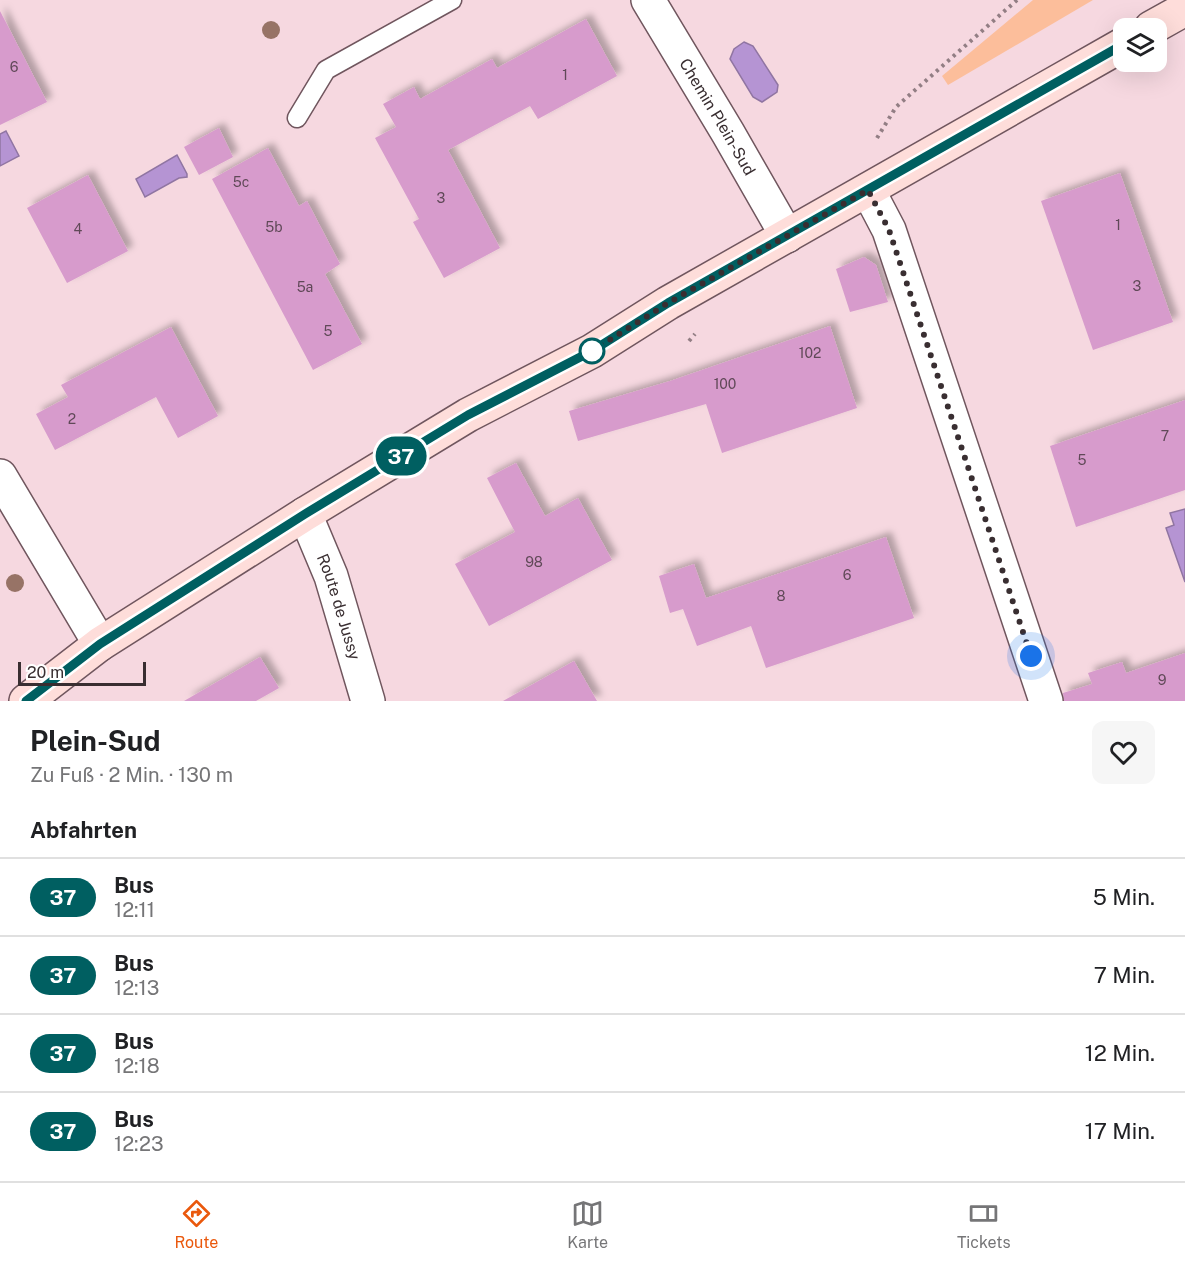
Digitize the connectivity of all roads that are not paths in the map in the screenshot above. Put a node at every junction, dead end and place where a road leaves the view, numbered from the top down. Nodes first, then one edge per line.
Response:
1 (452, 0) edge
2 (648, 0) edge
3 (1185, 9) edge
4 (1167, 19) edge
5 (1113, 50) edge
6 (297, 118) dead end
7 (868, 190) junction
8 (787, 236) junction
9 (0, 476) edge
10 (305, 514) junction
11 (100, 644) junction
12 (26, 701) edge
13 (368, 701) edge
14 (1046, 701) edge

1 - 6 lane
2 - 8 street, Chemin Plein-Sud
3 - 4 main road
5 - 7 main road
7 - 8 main road
7 - 14 street
8 - 10 main road
9 - 11 street
10 - 11 main road
10 - 13 street, Route de Jussy
11 - 12 main road

